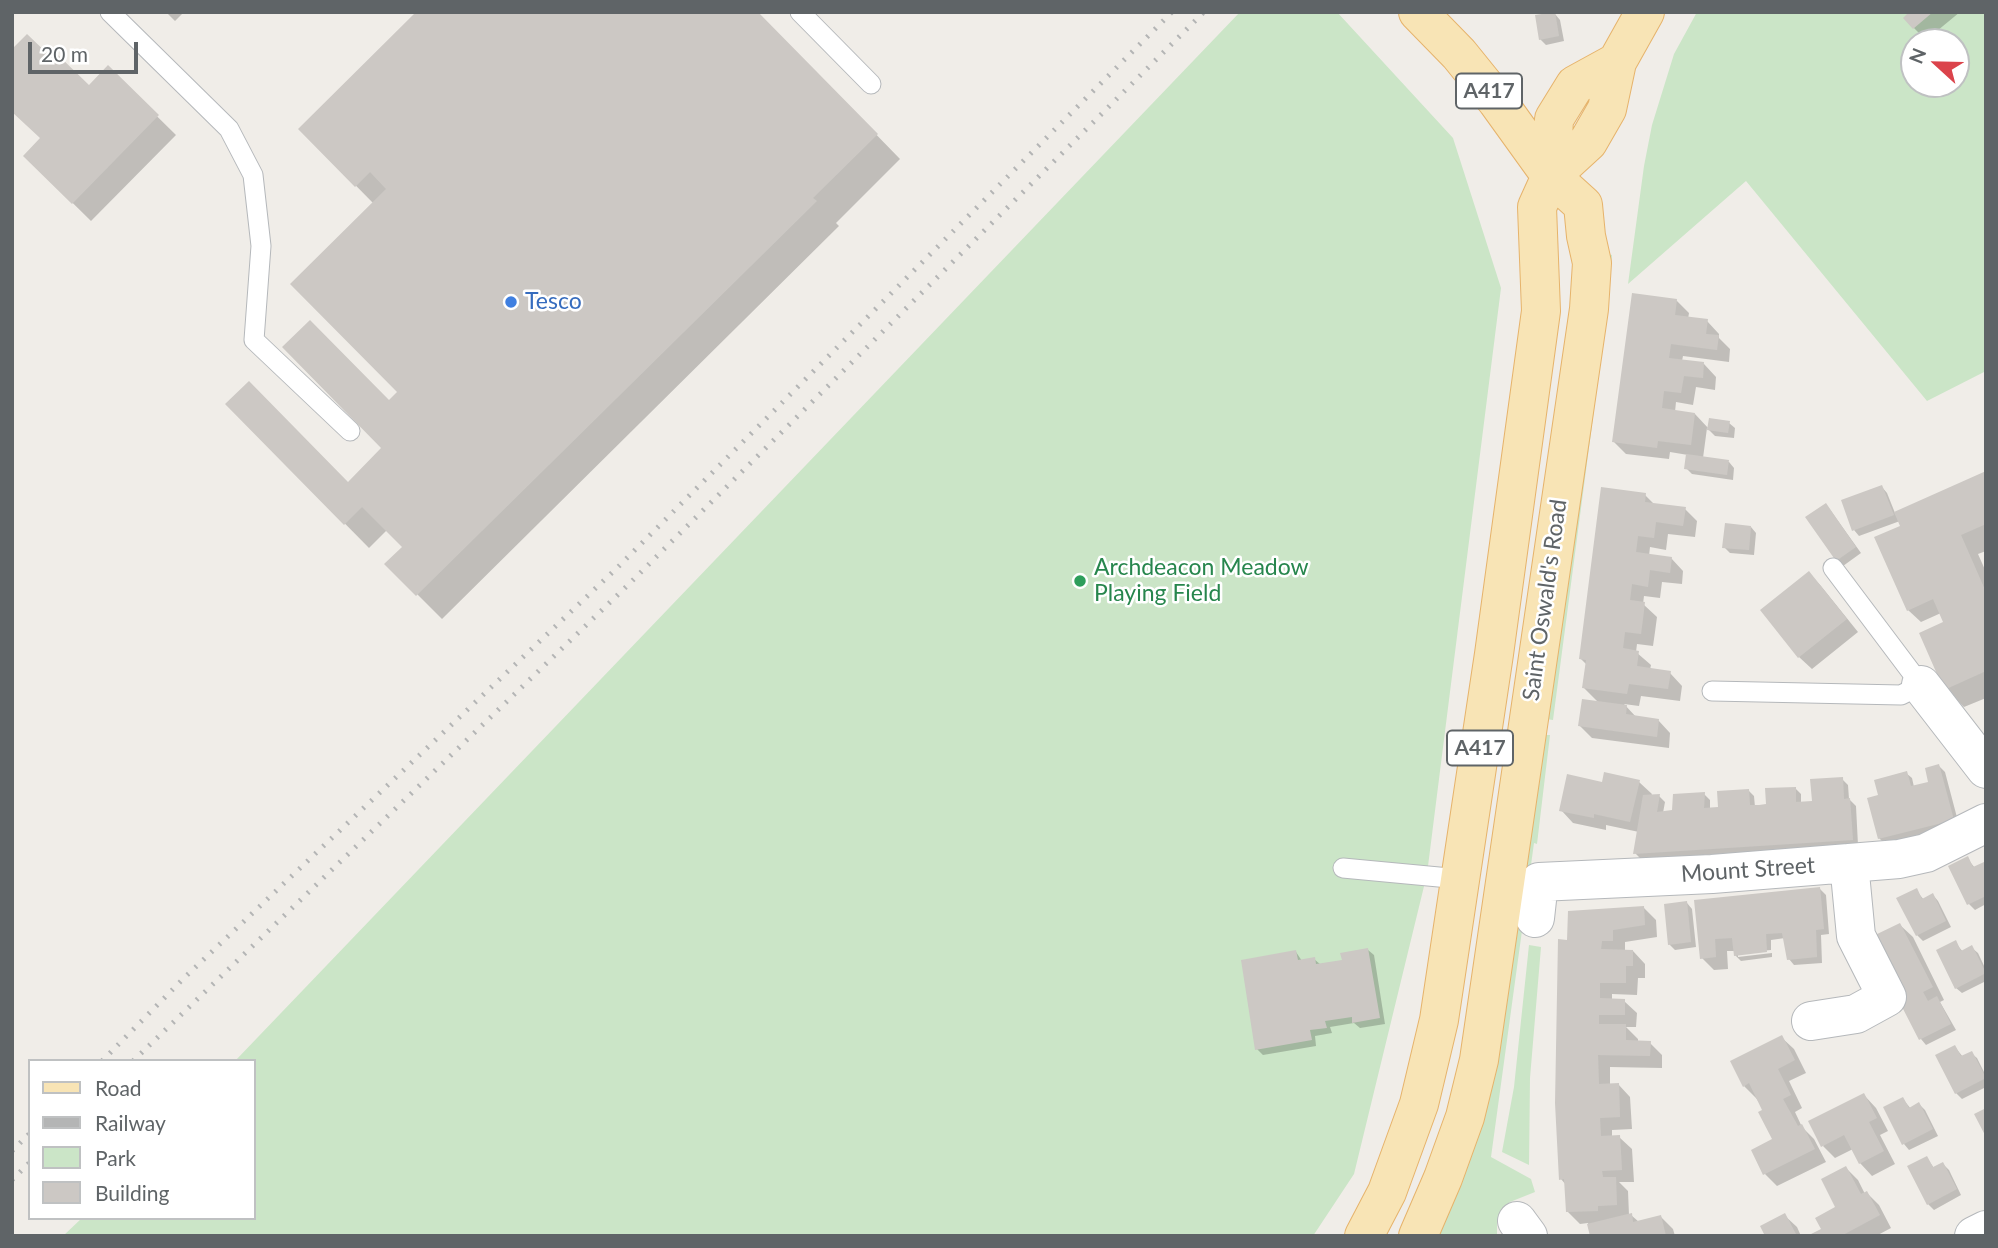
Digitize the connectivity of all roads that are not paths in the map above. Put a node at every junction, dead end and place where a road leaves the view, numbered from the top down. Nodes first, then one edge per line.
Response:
1 (110, 12) edge
2 (800, 12) edge
3 (1418, 12) edge
4 (1645, 12) edge
5 (871, 84) dead end
6 (1551, 176) junction
7 (350, 431) dead end
8 (1833, 568) dead end
9 (1921, 685) junction
10 (1712, 691) dead end
11 (1986, 769) edge
12 (1986, 823) edge
13 (1849, 863) junction
14 (1343, 868) dead end
15 (1460, 879) junction
16 (1535, 918) dead end
17 (1811, 1021) dead end
18 (1986, 1230) edge
19 (1364, 1236) edge
20 (1418, 1236) edge
21 (1974, 1236) edge

1 - 7 lane
2 - 5 lane
3 - 6 main road, Saint Oswald's Road / A417
4 - 6 main road
6 - 15 main road, Saint Oswald's Road / A417
6 - 20 main road, Saint Oswald's Road / A417
8 - 9 lane
9 - 10 lane
9 - 11 street
12 - 13 street, Mount Street
13 - 16 street, Mount Street
13 - 17 street
14 - 15 lane
15 - 19 main road, Saint Oswald's Road / A417
18 - 21 street

